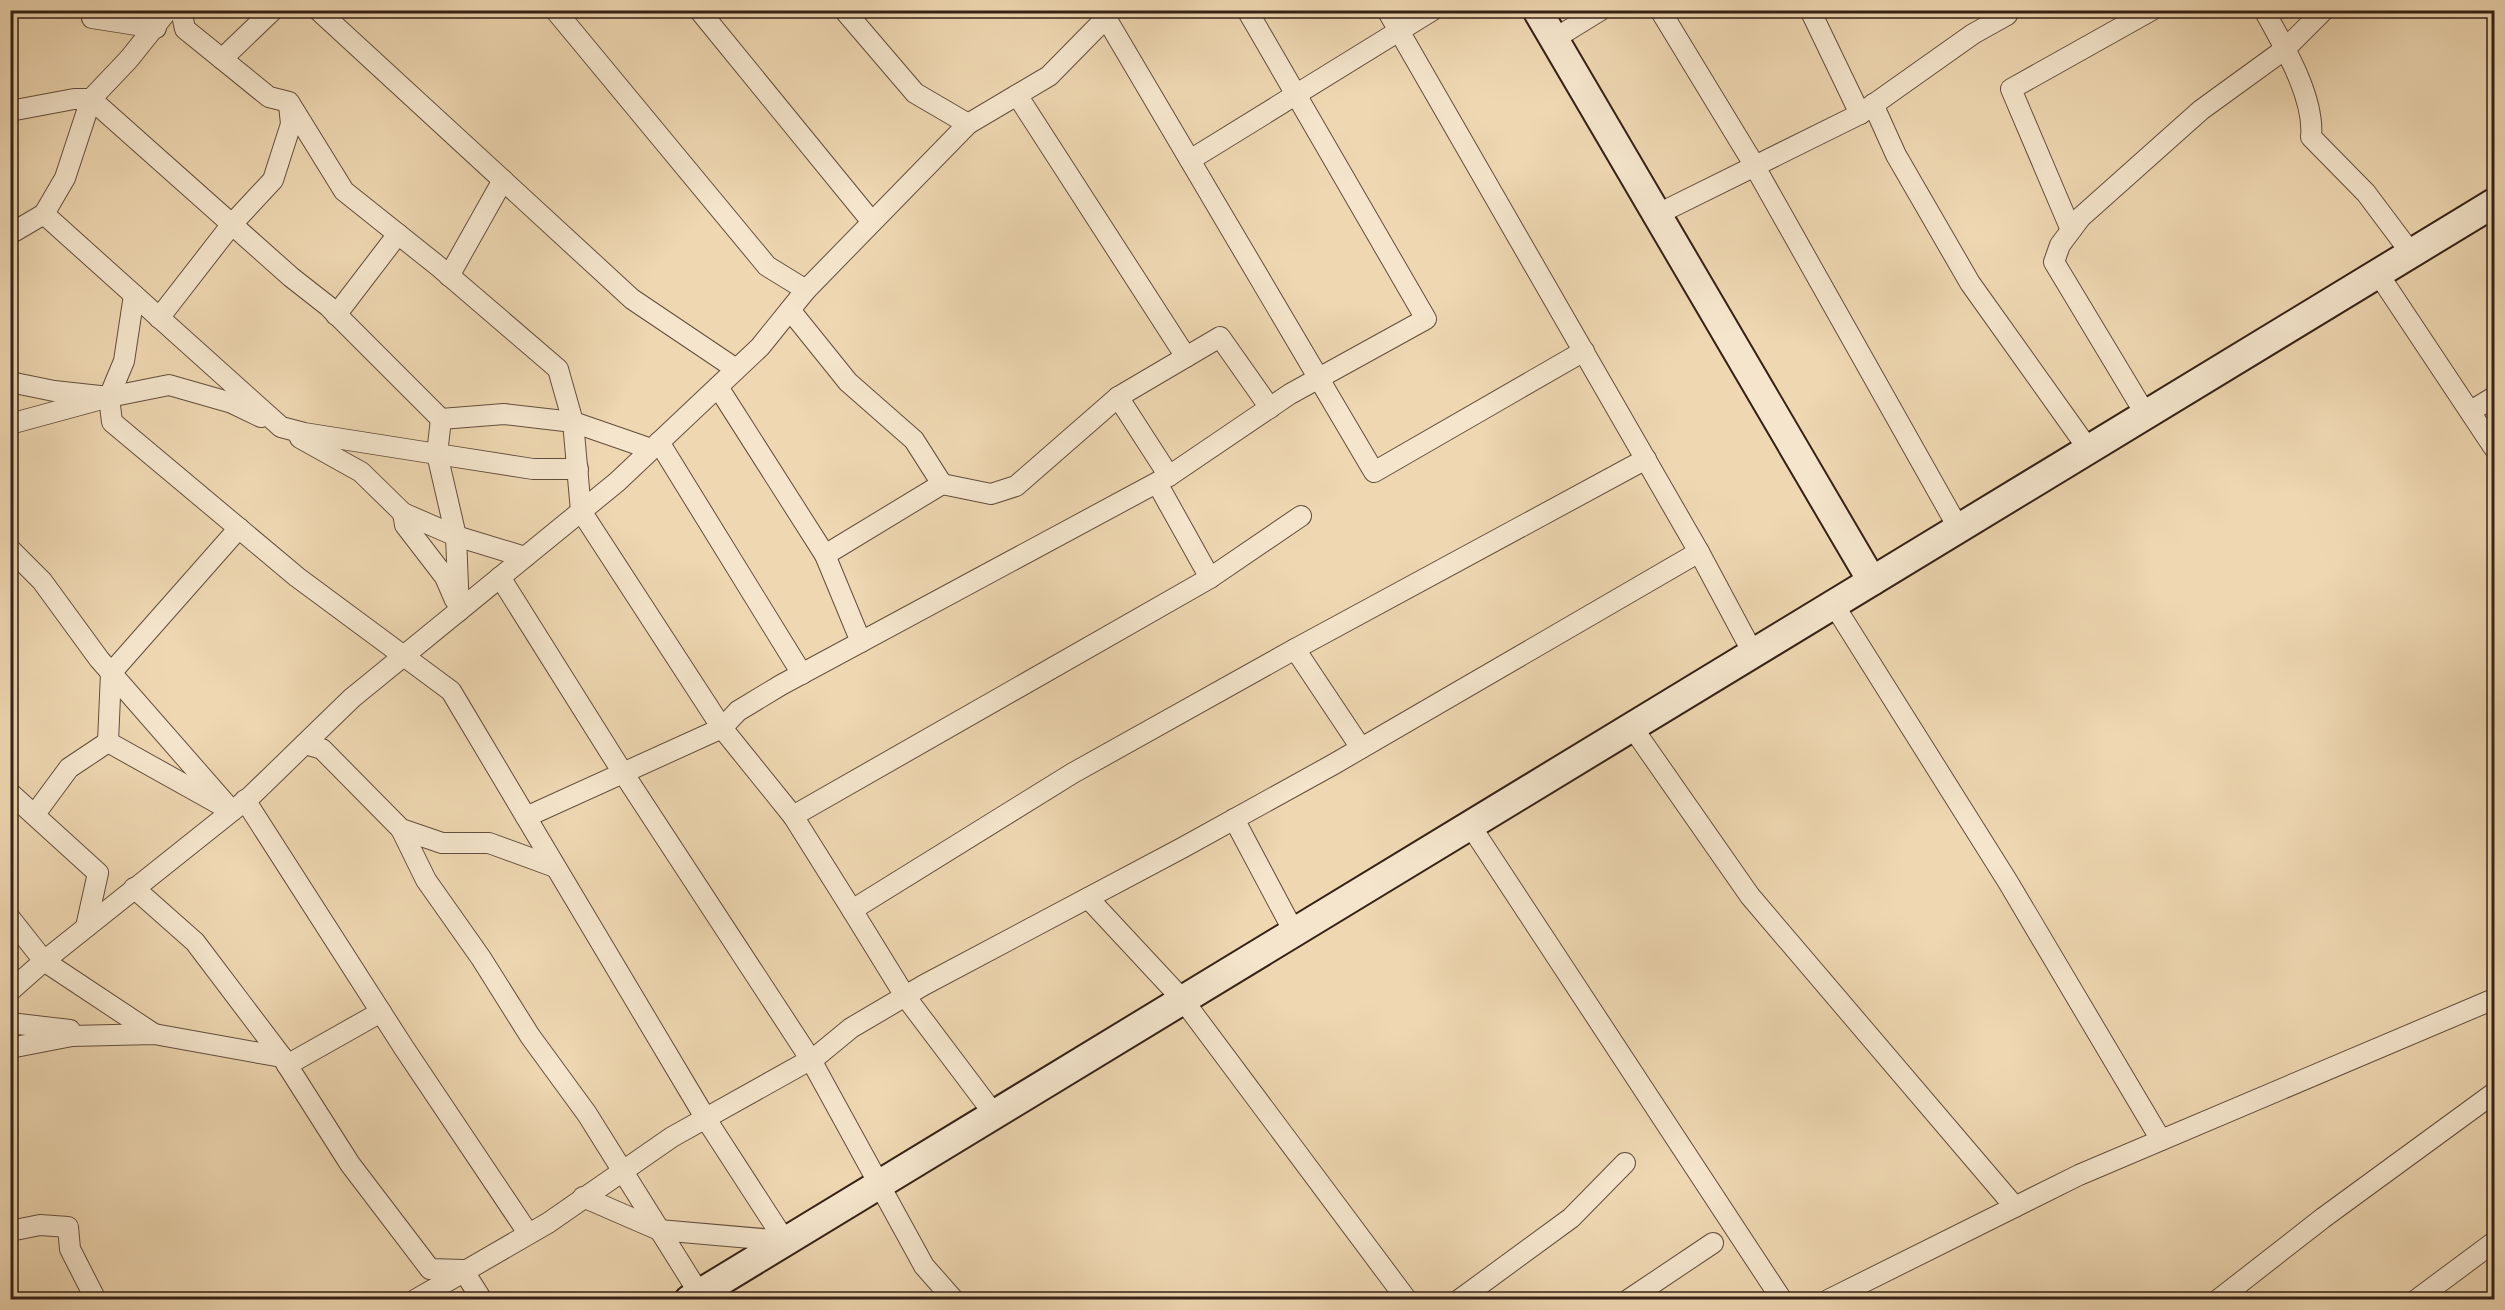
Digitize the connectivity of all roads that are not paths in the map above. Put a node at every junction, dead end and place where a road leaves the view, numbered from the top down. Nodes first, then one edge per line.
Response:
1 (168, 10) edge
2 (181, 10) edge
3 (273, 10) edge
4 (318, 10) edge
5 (555, 10) edge
6 (699, 10) edge
7 (844, 10) edge
8 (1247, 10) edge
9 (1387, 10) edge
10 (1433, 10) edge
11 (1537, 10) edge
12 (1601, 10) edge
13 (1660, 10) edge
14 (1810, 10) edge
15 (2152, 10) edge
16 (2264, 10) edge
17 (2324, 10) edge
18 (2007, 15) dead end
19 (92, 18) dead end
20 (156, 28) junction
21 (1399, 32) junction
22 (1554, 39) junction
23 (2285, 49) junction
24 (222, 59) junction
25 (1017, 95) junction
26 (1296, 96) junction
27 (91, 99) junction
28 (289, 102) junction
29 (1866, 109) junction
30 (10, 111) edge
31 (968, 124) junction
32 (1190, 160) junction
33 (1753, 165) junction
34 (503, 180) junction
35 (2494, 203) edge
36 (44, 214) junction
37 (1658, 214) junction
38 (872, 222) junction
39 (232, 224) junction
40 (2071, 230) junction
41 (10, 234) edge
42 (398, 234) junction
43 (2411, 254) junction
44 (2378, 272) junction
45 (449, 276) junction
46 (806, 290) junction
47 (134, 295) junction
48 (790, 310) junction
49 (336, 315) junction
50 (159, 318) junction
51 (1584, 351) junction
52 (1186, 357) junction
53 (736, 369) junction
54 (1317, 379) junction
55 (10, 382) edge
56 (718, 387) junction
57 (109, 396) junction
58 (1118, 397) junction
59 (2494, 397) edge
60 (1270, 408) junction
61 (2471, 411) junction
62 (2146, 415) junction
63 (441, 419) junction
64 (573, 422) junction
65 (10, 424) edge
66 (281, 427) junction
67 (655, 446) junction
68 (2494, 448) edge
69 (2089, 450) junction
70 (437, 454) junction
71 (1646, 459) junction
72 (578, 470) junction
73 (1163, 479) junction
74 (942, 484) junction
75 (581, 511) junction
76 (403, 513) junction
77 (1301, 516) dead end
78 (239, 528) junction
79 (1959, 529) junction
80 (456, 536) junction
81 (10, 549) edge
82 (1699, 552) junction
83 (825, 555) junction
84 (525, 557) junction
85 (500, 577) junction
86 (1210, 578) junction
87 (1872, 581) junction
88 (1834, 605) junction
89 (459, 611) junction
90 (861, 642) junction
91 (1295, 649) junction
92 (1753, 653) junction
93 (402, 657) junction
94 (111, 673) junction
95 (802, 674) junction
96 (1632, 727) junction
97 (722, 728) junction
98 (108, 742) junction
99 (305, 744) junction
100 (1361, 748) junction
101 (622, 771) junction
102 (10, 793) edge
103 (238, 806) junction
104 (35, 814) junction
105 (793, 816) junction
106 (526, 817) junction
107 (1234, 819) junction
108 (1470, 825) junction
109 (401, 829) junction
110 (555, 867) junction
111 (134, 888) junction
112 (1088, 898) junction
113 (852, 910) junction
114 (10, 918) edge
115 (86, 927) junction
116 (1294, 932) junction
117 (44, 960) junction
118 (10, 991) edge
119 (905, 996) junction
120 (1183, 999) junction
121 (2494, 999) edge
122 (381, 1012) junction
123 (10, 1023) edge
124 (154, 1034) junction
125 (112, 1035) junction
126 (10, 1048) edge
127 (811, 1060) junction
128 (285, 1061) junction
129 (2494, 1093) edge
130 (994, 1114) junction
131 (706, 1119) junction
132 (2161, 1140) junction
133 (1625, 1163) dead end
134 (622, 1169) junction
135 (878, 1185) junction
136 (583, 1197) junction
137 (2014, 1207) junction
138 (659, 1230) junction
139 (10, 1231) edge
140 (528, 1233) junction
141 (785, 1241) junction
142 (2494, 1242) edge
143 (1713, 1243) dead end
144 (463, 1270) junction
145 (694, 1296) edge
146 (96, 1299) edge
147 (414, 1299) edge
148 (482, 1299) edge
149 (954, 1299) edge
150 (1407, 1299) edge
151 (1459, 1299) edge
152 (1628, 1299) edge
153 (1782, 1299) edge
154 (1828, 1299) edge
155 (2218, 1299) edge
156 (2416, 1299) edge

1 - 20 street
2 - 24 street
3 - 24 street
4 - 34 street
5 - 46 street
6 - 38 street
7 - 31 street
8 - 26 street
9 - 21 street
10 - 21 street
11 - 22 main road
12 - 22 street
13 - 33 street
14 - 29 street
15 - 40 street
16 - 23 street
17 - 23 street
18 - 29 street
19 - 20 street
20 - 27 street
21 - 26 street
21 - 51 street
22 - 37 main road
23 - 40 street
23 - 43 street
24 - 28 street
25 - 31 street
25 - 32 street
25 - 52 street
26 - 32 street
26 - 54 street
27 - 30 street
27 - 36 street
27 - 39 street
28 - 39 street
28 - 42 street
29 - 33 street
29 - 69 street
31 - 38 street
32 - 54 street
33 - 37 street
33 - 79 street
34 - 45 street
34 - 53 street
35 - 43 main road
36 - 41 street
36 - 47 street
37 - 87 main road
38 - 46 street
39 - 49 street
39 - 50 street
40 - 62 street
42 - 45 street
42 - 49 street
43 - 44 main road
44 - 61 street
44 - 62 main road
45 - 64 street
46 - 48 street
47 - 50 street
47 - 57 street
48 - 53 street
48 - 74 street
49 - 63 street
50 - 66 street
51 - 54 street
51 - 71 street
52 - 58 street
52 - 60 street
53 - 56 street
54 - 60 street
55 - 57 street
56 - 67 street
56 - 83 street
57 - 65 street
57 - 66 street
57 - 78 street
58 - 73 street
58 - 74 street
59 - 61 street
60 - 73 street
61 - 68 street
62 - 69 main road
63 - 64 street
63 - 70 street
64 - 67 street
64 - 72 street
66 - 70 street
66 - 76 street
67 - 75 street
67 - 95 street
69 - 79 main road
70 - 72 street
70 - 80 street
71 - 82 street
71 - 91 street
72 - 75 street
73 - 86 street
73 - 90 street
74 - 83 street
75 - 84 street
75 - 97 street
76 - 80 street
76 - 89 street
77 - 86 street
78 - 93 street
78 - 94 street
79 - 87 main road
80 - 84 street
80 - 89 street
81 - 94 street
82 - 92 street
82 - 100 street
83 - 90 street
84 - 85 street
85 - 89 street
85 - 101 street
86 - 105 street
87 - 88 main road
88 - 92 main road
88 - 132 street
89 - 93 street
90 - 95 street
91 - 100 street
91 - 113 street
92 - 96 main road
93 - 99 street
93 - 106 street
94 - 98 street
94 - 103 street
95 - 97 street
96 - 108 main road
96 - 137 street
97 - 101 street
97 - 105 street
98 - 103 street
98 - 104 street
99 - 103 street
99 - 109 street
100 - 107 street
101 - 106 street
101 - 127 street
102 - 104 street
103 - 111 street
103 - 122 street
104 - 115 street
105 - 113 street
106 - 110 street
107 - 112 street
107 - 116 street
108 - 116 main road
108 - 153 street
109 - 110 street
109 - 134 street
110 - 131 street
111 - 115 street
111 - 128 street
112 - 119 street
112 - 120 street
113 - 119 street
114 - 117 street
115 - 117 street
116 - 120 main road
117 - 118 street
117 - 124 street
119 - 127 street
119 - 130 street
120 - 130 main road
120 - 150 street
121 - 132 street
122 - 128 street
122 - 140 street
123 - 125 street
124 - 125 street
124 - 128 street
125 - 126 street
127 - 131 street
127 - 135 street
128 - 144 street
129 - 155 street
130 - 135 main road
131 - 134 street
131 - 141 street
132 - 137 street
133 - 151 street
134 - 136 street
134 - 138 street
135 - 141 main road
135 - 149 street
136 - 138 street
136 - 140 street
137 - 154 street
138 - 141 street
138 - 145 street
139 - 146 street
140 - 144 street
141 - 145 main road
142 - 156 street
143 - 152 street
144 - 147 street
144 - 148 street

